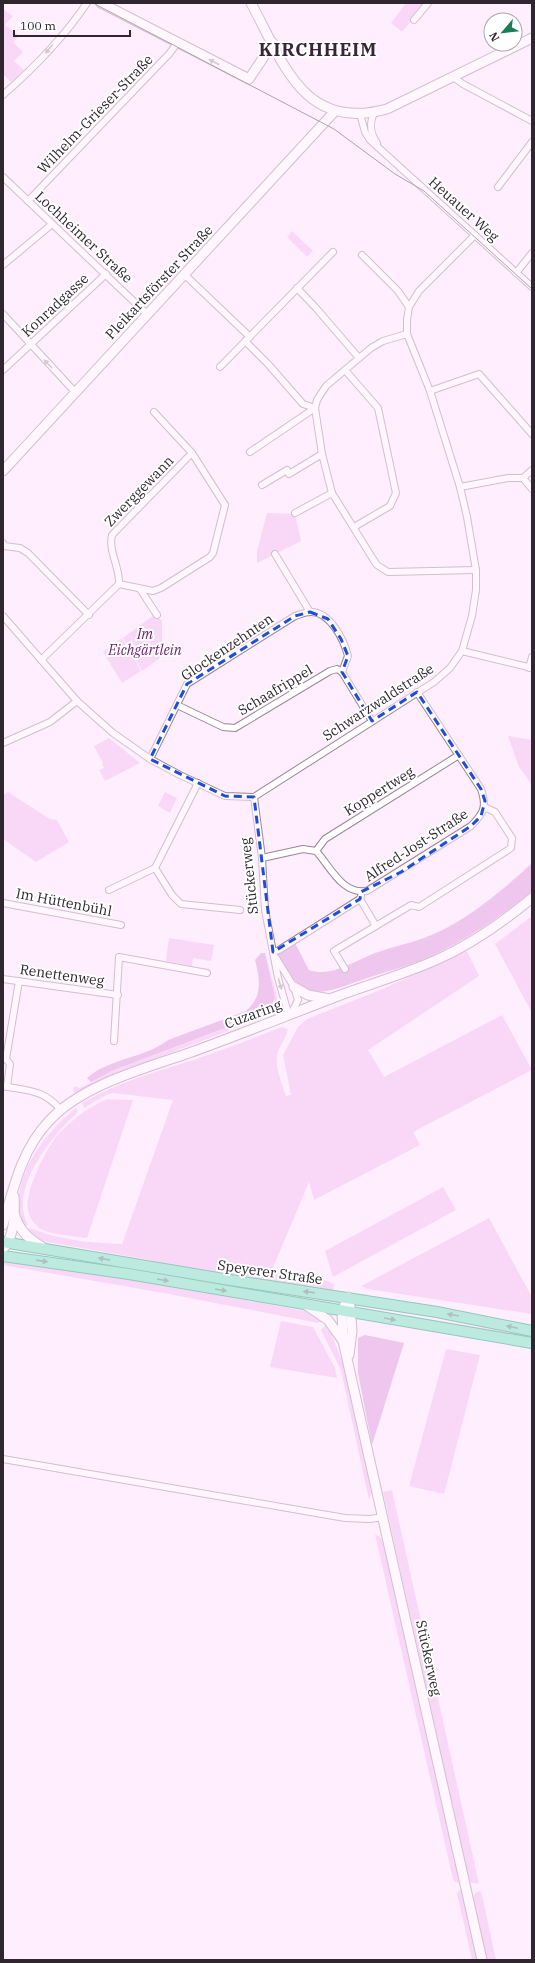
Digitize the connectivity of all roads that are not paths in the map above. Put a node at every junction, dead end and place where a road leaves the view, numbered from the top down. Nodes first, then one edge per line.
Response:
1 (87, 3) edge
2 (101, 3) edge
3 (251, 3) edge
4 (428, 3) edge
5 (414, 20) dead end
6 (532, 38) edge
7 (178, 42) junction
8 (273, 44) junction
9 (453, 77) junction
10 (3, 94) edge
11 (335, 111) junction
12 (374, 113) junction
13 (360, 114) junction
14 (532, 121) edge
15 (532, 142) edge
16 (381, 148) junction
17 (3, 177) edge
18 (498, 187) dead end
19 (28, 201) junction
20 (51, 225) junction
21 (475, 236) junction
22 (333, 252) dead end
23 (532, 253) edge
24 (362, 254) dead end
25 (3, 265) edge
26 (516, 273) junction
27 (106, 274) junction
28 (185, 275) junction
29 (532, 287) edge
30 (297, 288) junction
31 (409, 307) junction
32 (3, 314) edge
33 (148, 315) junction
34 (407, 334) junction
35 (248, 339) junction
36 (30, 344) junction
37 (359, 358) junction
38 (220, 367) dead end
39 (3, 370) edge
40 (346, 370) junction
41 (75, 392) junction
42 (430, 392) junction
43 (315, 408) junction
44 (154, 412) dead end
45 (532, 434) edge
46 (250, 452) dead end
47 (192, 453) junction
48 (322, 454) junction
49 (532, 470) edge
50 (3, 471) edge
51 (523, 478) junction
52 (262, 485) dead end
53 (460, 487) junction
54 (532, 488) edge
55 (332, 493) junction
56 (295, 513) dead end
57 (354, 527) junction
58 (3, 543) edge
59 (275, 554) dead end
60 (476, 570) junction
61 (119, 584) junction
62 (140, 589) junction
63 (310, 612) junction
64 (89, 615) junction
65 (157, 615) dead end
66 (3, 616) edge
67 (462, 651) junction
68 (532, 657) edge
69 (41, 660) junction
70 (531, 668) edge
71 (342, 672) junction
72 (417, 692) junction
73 (77, 701) junction
74 (177, 705) junction
75 (372, 721) junction
76 (3, 743) edge
77 (459, 755) junction
78 (150, 759) junction
79 (198, 783) junction
80 (254, 797) junction
81 (484, 807) junction
82 (316, 851) junction
83 (262, 858) junction
84 (155, 868) junction
85 (109, 890) dead end
86 (361, 892) junction
87 (532, 898) edge
88 (360, 899) junction
89 (3, 903) edge
90 (240, 910) dead end
91 (121, 925) dead end
92 (376, 926) junction
93 (273, 952) junction
94 (345, 969) dead end
95 (207, 973) dead end
96 (3, 979) edge
97 (19, 981) junction
98 (294, 987) junction
99 (118, 995) junction
100 (330, 1000) junction
101 (289, 1016) junction
102 (114, 1041) dead end
103 (4, 1060) edge
104 (5, 1087) edge
105 (61, 1110) junction
106 (14, 1186) junction
107 (10, 1200) junction
108 (3, 1208) edge
109 (15, 1216) junction
110 (3, 1225) edge
111 (5, 1245) edge
112 (47, 1250) junction
113 (3, 1256) edge
114 (348, 1297) junction
115 (306, 1305) junction
116 (347, 1312) junction
117 (532, 1331) edge
118 (343, 1341) junction
119 (532, 1343) edge
120 (348, 1361) junction
121 (3, 1458) edge
122 (383, 1517) junction
123 (482, 1960) edge

1 -> 10 street
2 - 7 street
3 - 8 street
4 - 5 street
6 - 9 street
8 -> 7 street
7 - 19 street, Wilhelm-Grieser-Straße
8 - 11 street
9 - 12 street
9 - 14 street
11 - 13 street
11 - 28 street, Pleikartsförster Straße
12 - 13 street
12 - 16 street, Heuauer Weg
13 - 16 street, Heuauer Weg
15 - 18 street
16 - 21 street, Heuauer Weg
17 - 19 street, Lochheimer Straße
19 - 20 street, Lochheimer Straße
20 - 25 street
20 - 27 street, Lochheimer Straße
21 - 26 street, Heuauer Weg
21 - 31 street, Schwarzwaldstraße
22 - 30 street
23 - 26 street
24 - 31 street
26 - 29 street, Heuauer Weg
27 - 33 street, Lochheimer Straße
27 - 36 street, Konradgasse
28 - 33 street, Pleikartsförster Straße
28 - 35 street
30 - 35 street
30 - 37 street
31 - 34 street, Schwarzwaldstraße
32 - 36 street
33 - 41 street, Pleikartsförster Straße
34 - 37 street
34 - 42 street, Schwarzwaldstraße
35 - 38 street
35 - 43 street
36 - 39 street, Konradgasse
41 -> 36 street
37 - 40 street
40 - 43 street
40 - 57 street
41 - 50 street, Pleikartsförster Straße
42 - 45 street
42 - 53 street, Schwarzwaldstraße
43 - 46 street
43 - 48 street
44 - 47 street, Zwerggewann
47 - 61 street, Zwerggewann
47 - 62 street
48 - 52 street
48 - 55 street
49 - 51 street
51 - 53 street
51 - 54 street
53 - 60 street, Schwarzwaldstraße
55 - 56 street
55 - 57 street
57 - 60 street
58 - 64 street
59 - 63 street
60 - 67 street, Schwarzwaldstraße
61 - 62 street
61 - 64 street
62 - 65 street
63 - 71 street
63 - 74 street, Glockenzehnten
64 - 69 street
66 - 69 street
67 - 70 street
67 - 72 street, Schwarzwaldstraße
68 - 70 street
69 - 73 street
71 - 74 street, Schaafrippel
71 - 75 street
72 - 75 street, Schwarzwaldstraße
72 - 77 street, Alfred-Jost-Straße
73 - 76 street
73 - 78 street
74 - 78 street, Glockenzehnten
75 - 80 street, Schwarzwaldstraße
77 - 81 street, Alfred-Jost-Straße
77 - 82 street, Koppertweg
78 - 79 street
79 - 80 street
79 - 84 street
80 - 83 street, Stückerweg
81 - 86 street, Alfred-Jost-Straße
81 - 92 street
82 - 83 street
82 - 86 street, Alfred-Jost-Straße
83 - 93 street, Stückerweg
84 - 85 street
84 - 90 street
86 - 88 street
87 - 100 street, Cuzaring
88 - 92 street
88 - 93 street, Alfred-Jost-Straße
89 - 91 street, Im Hüttenbühl
92 - 94 street
93 - 98 street, Stückerweg
93 -> 101 street, Stückerweg
95 - 99 street, Renettenweg
96 - 97 street, Renettenweg
97 - 99 street, Renettenweg
97 - 103 street
98 - 100 street
98 - 101 street, Stückerweg
99 - 102 street, Renettenweg
100 - 101 street, Cuzaring
101 - 105 street, Cuzaring
103 - 104 street
104 - 105 street
105 - 106 street, Cuzaring
106 - 107 street, Cuzaring
106 - 109 street, Cuzaring
107 - 108 street
107 - 110 street, Cuzaring
109 - 111 street, Cuzaring
109 - 112 street
111 - 112 main road, Speyerer Straße
114 -> 112 main road, Speyerer Straße
113 -> 115 main road, Speyerer Straße
114 - 116 street, Stückerweg
117 -> 114 main road, Speyerer Straße
115 - 116 main road, Speyerer Straße
115 - 118 street
116 - 118 street, Stückerweg
116 -> 119 main road, Speyerer Straße
116 - 120 street, Stückerweg
118 - 120 street, Stückerweg
120 - 122 street, Stückerweg
121 - 122 street
122 - 123 street, Stückerweg

